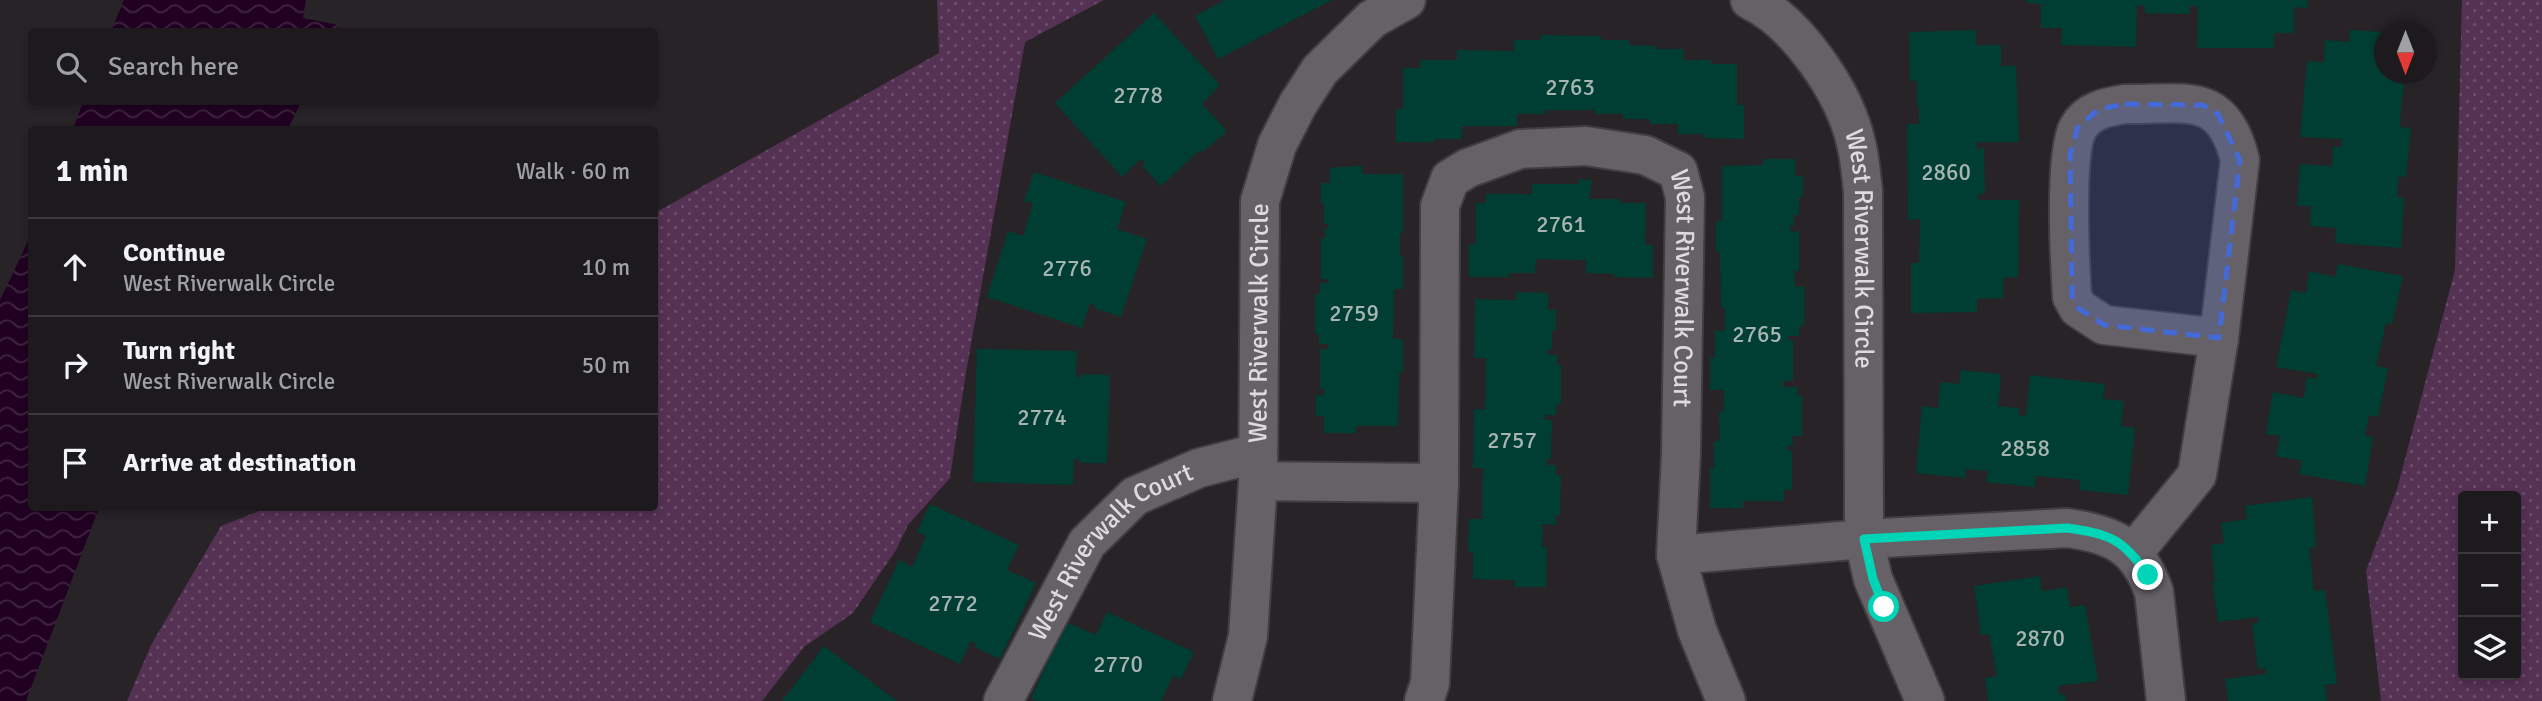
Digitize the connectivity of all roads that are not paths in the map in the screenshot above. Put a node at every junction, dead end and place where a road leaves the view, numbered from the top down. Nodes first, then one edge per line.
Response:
1 (1406, 0) edge
2 (1750, 0) edge
3 (2219, 338) junction
4 (1258, 467) junction
5 (1439, 483) junction
6 (1864, 539) junction
7 (2133, 553) junction
8 (1676, 555) junction
9 (1003, 701) edge
10 (1232, 701) edge
11 (1424, 701) edge
12 (1726, 701) edge
13 (1925, 701) edge
14 (2166, 701) edge

1 - 4 street, West Riverwalk Circle
2 - 6 street, West Riverwalk Circle
3 - 3 street
3 - 7 street
4 - 5 street, West Riverwalk Court
4 - 9 street, West Riverwalk Court
4 - 10 street, West Riverwalk Circle
5 - 8 street, West Riverwalk Court
5 - 11 street, West Riverwalk Court
6 - 7 street
6 - 8 street
6 - 13 street, West Riverwalk Circle
7 - 14 street
8 - 12 street, West Riverwalk Court

